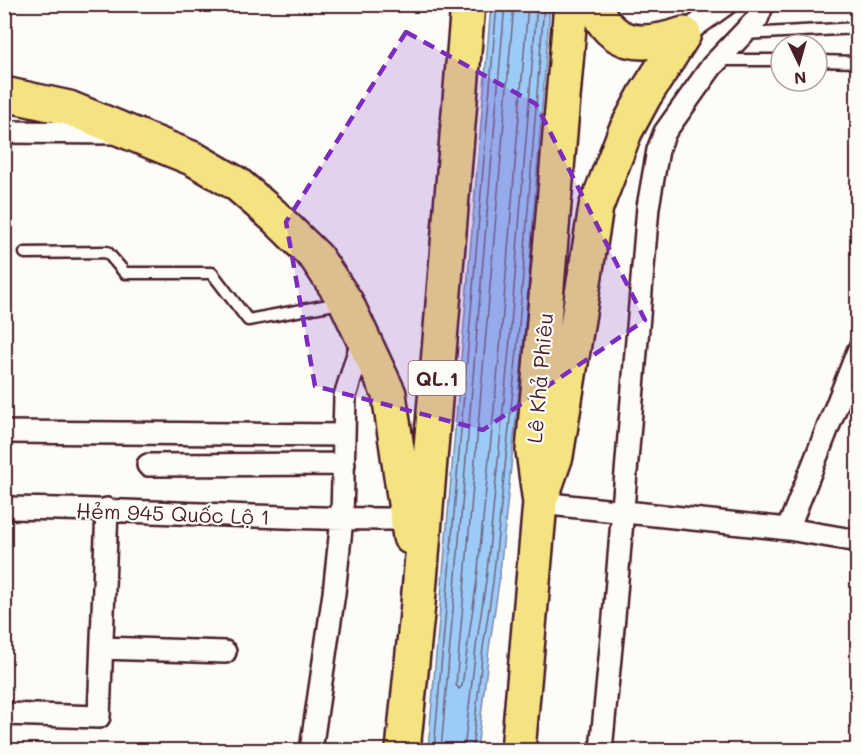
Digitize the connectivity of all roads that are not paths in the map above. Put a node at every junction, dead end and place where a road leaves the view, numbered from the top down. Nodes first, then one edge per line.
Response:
1 (468, 4) edge
2 (571, 4) edge
3 (594, 4) edge
4 (726, 4) edge
5 (763, 4) edge
6 (858, 28) edge
7 (684, 34) junction
8 (744, 34) junction
9 (718, 60) junction
10 (769, 60) edge
11 (829, 61) edge
12 (858, 62) edge
13 (4, 94) edge
14 (46, 117) junction
15 (4, 132) edge
16 (25, 253) dead end
17 (346, 302) junction
18 (363, 338) junction
19 (858, 351) edge
20 (4, 432) edge
21 (343, 435) junction
22 (344, 464) junction
23 (148, 465) dead end
24 (540, 503) junction
25 (4, 508) edge
26 (106, 509) junction
27 (623, 512) junction
28 (342, 519) junction
29 (407, 519) junction
30 (788, 529) junction
31 (858, 542) edge
32 (418, 604) junction
33 (102, 648) junction
34 (225, 652) dead end
35 (4, 714) edge
36 (310, 750) edge
37 (403, 750) edge
38 (518, 750) edge
39 (601, 750) edge

1 - 32 highway, QL.1
2 - 24 highway, Lê Khả Phiêu
3 - 7 highway
4 - 7 street
5 - 8 street
6 - 8 lane
7 - 24 highway
8 - 9 street
9 - 10 lane
9 - 27 street
11 - 12 lane
13 - 14 highway
14 - 15 street
14 - 17 highway
16 - 17 lane
17 - 18 highway
18 - 21 street
18 - 29 highway
19 - 30 street
20 - 21 street
21 - 22 street
22 - 23 street
22 - 28 street
24 - 27 street
24 - 38 highway, Lê Khả Phiêu
25 - 26 street, Hẻm 945 Quốc Lộ 1
26 - 28 street, Hẻm 945 Quốc Lộ 1
26 - 33 street
27 - 30 street
27 - 39 street
28 - 29 street, Hẻm 945 Quốc Lộ 1
28 - 36 street
29 - 32 highway
30 - 31 street
32 - 37 highway, QL.1
33 - 34 street
33 - 35 street

